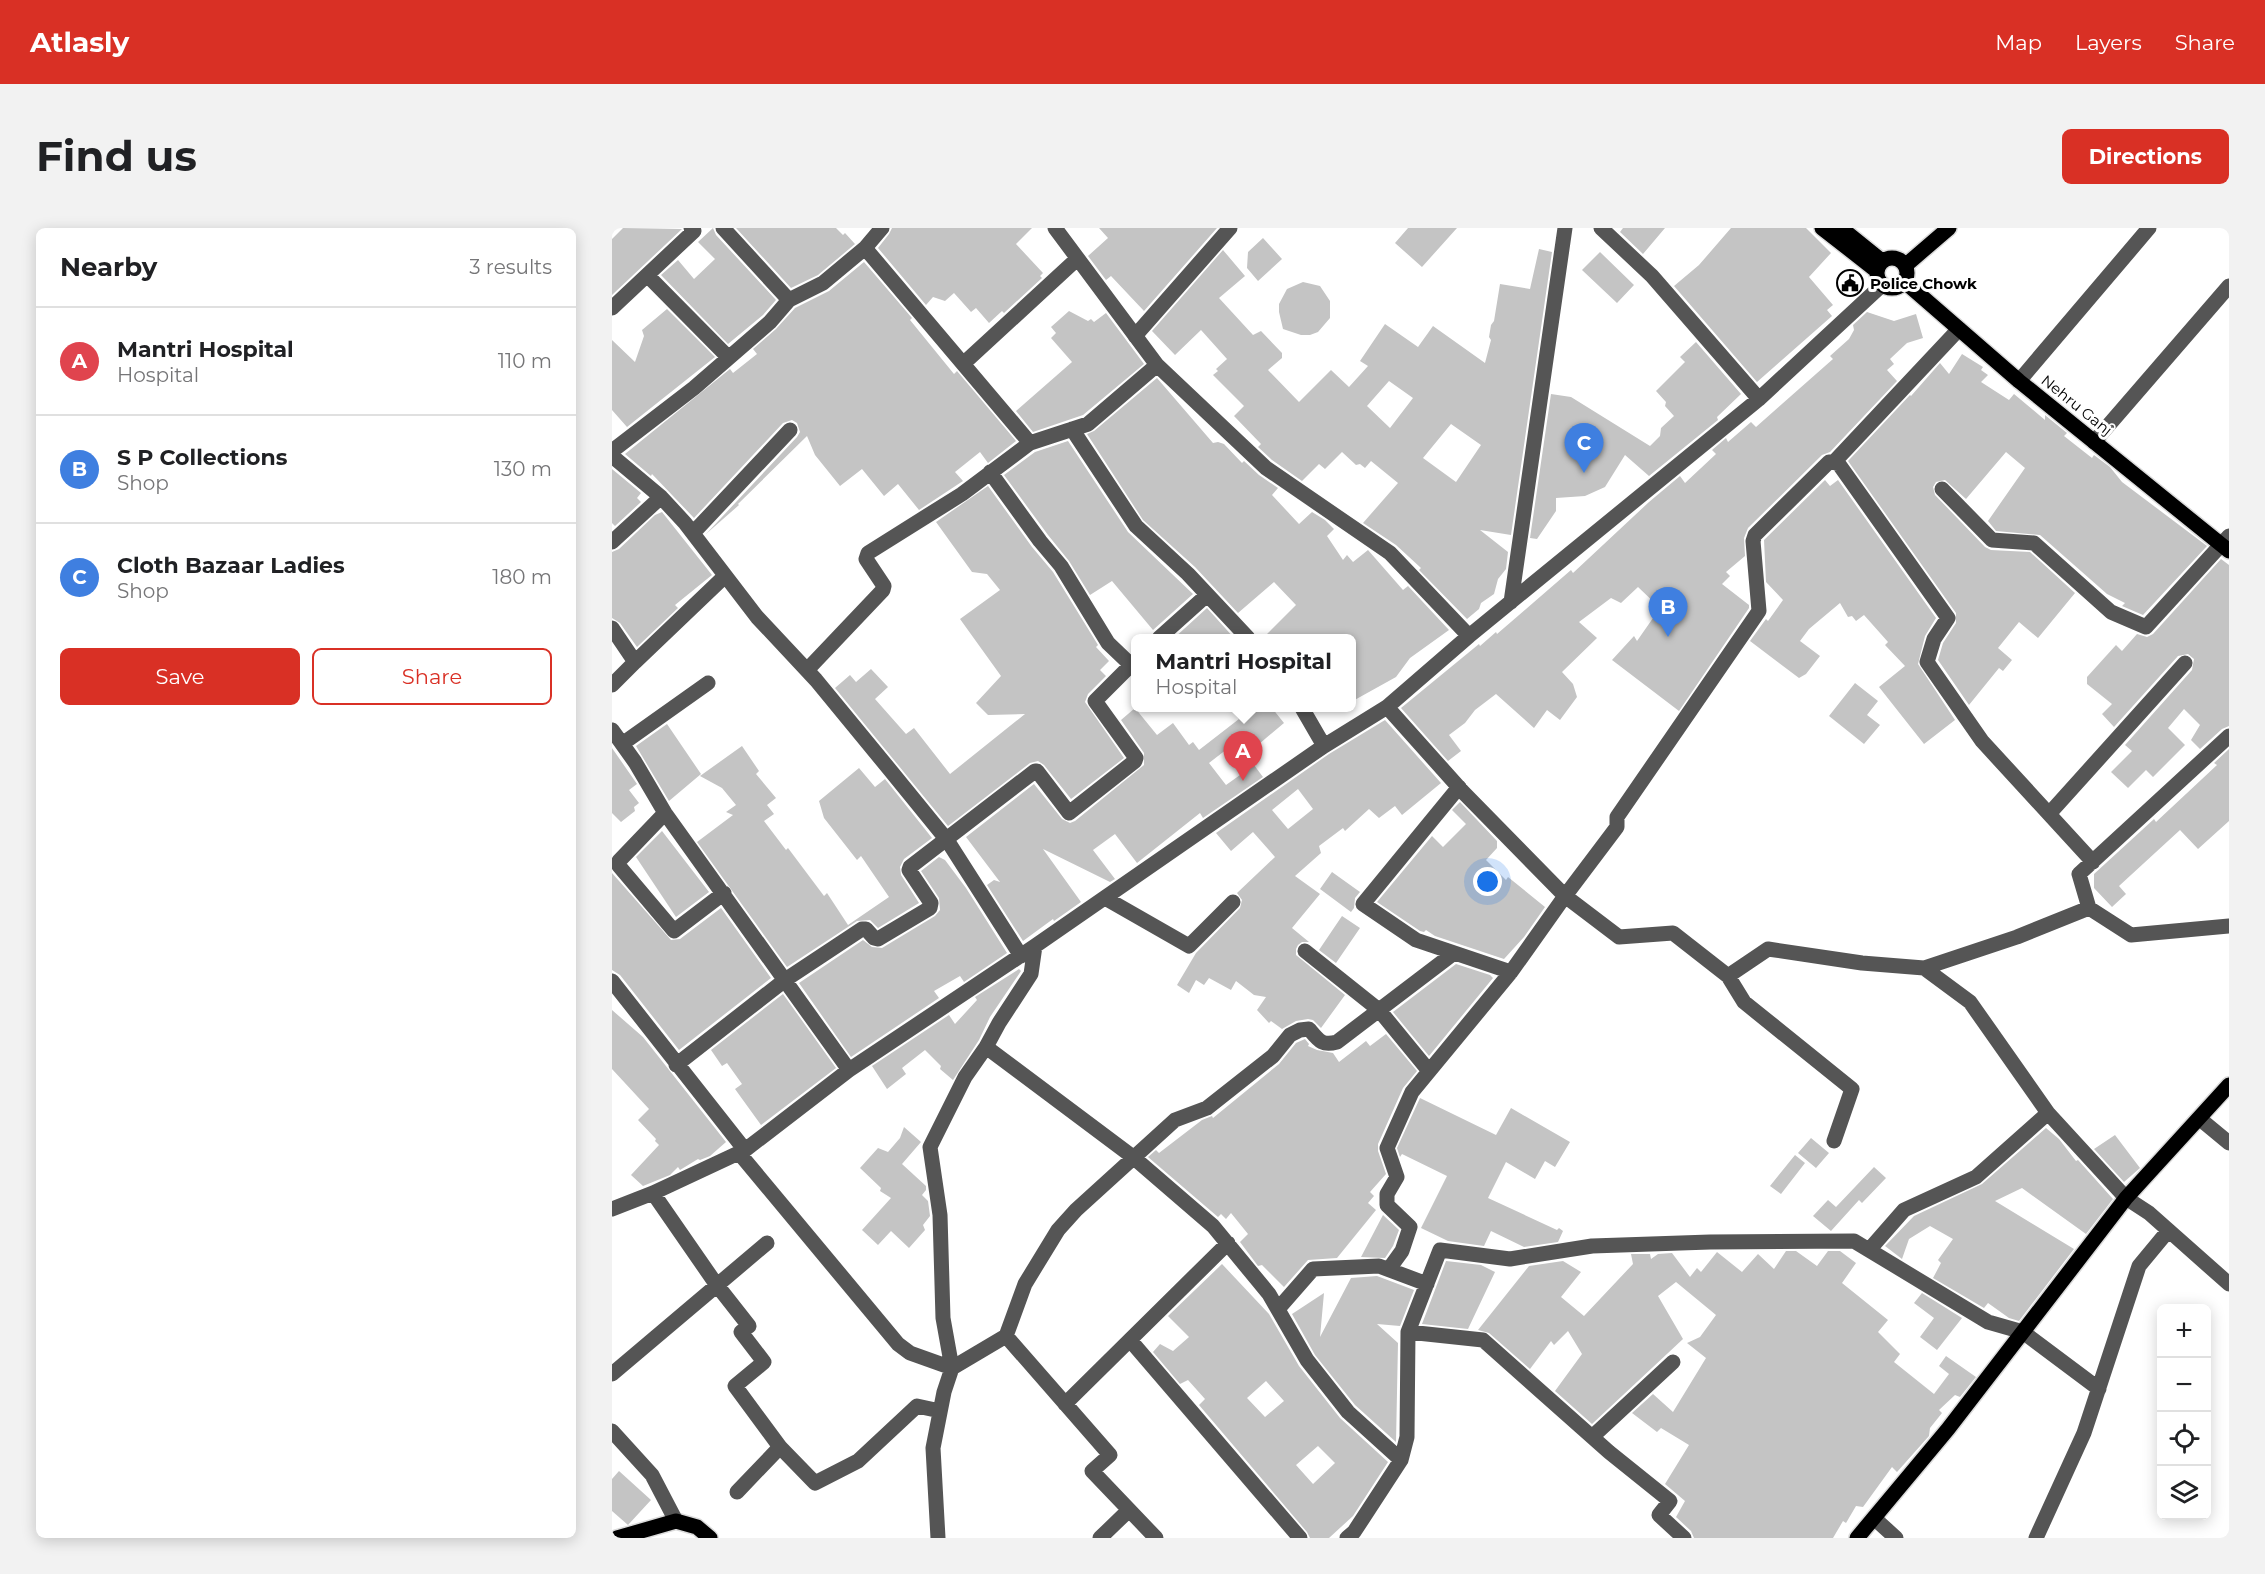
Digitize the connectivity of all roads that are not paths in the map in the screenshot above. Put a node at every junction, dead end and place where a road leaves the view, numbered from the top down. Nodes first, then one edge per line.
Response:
1 (723, 228) edge
2 (882, 228) edge
3 (1055, 228) edge
4 (1230, 228) edge
5 (1565, 228) edge
6 (1601, 228) edge
7 (1822, 228) edge
8 (1841, 228) edge
9 (1949, 228) edge
10 (2149, 228) edge
11 (696, 229) edge
12 (865, 248) junction
13 (1077, 259) junction
14 (1906, 265) junction
15 (1880, 272) junction
16 (647, 275) junction
17 (1905, 282) junction
18 (2229, 286) edge
19 (789, 300) junction
20 (612, 308) edge
21 (1959, 328) junction
22 (1135, 336) junction
23 (728, 357) junction
24 (963, 364) junction
25 (1157, 365) junction
26 (2019, 381) junction
27 (1759, 399) junction
28 (1072, 429) junction
29 (790, 430) dead end
30 (1030, 442) junction
31 (2094, 442) junction
32 (612, 451) edge
33 (612, 456) edge
34 (1835, 461) junction
35 (990, 472) junction
36 (1942, 489) dead end
37 (660, 497) junction
38 (693, 533) junction
39 (612, 542) edge
40 (2226, 544) edge
41 (725, 576) junction
42 (1207, 595) junction
43 (1511, 602) junction
44 (612, 628) edge
45 (1165, 634) edge
46 (1243, 634) edge
47 (1469, 636) junction
48 (1131, 661) edge
49 (635, 662) junction
50 (2185, 663) dead end
51 (1131, 665) edge
52 (807, 670) junction
53 (708, 683) dead end
54 (612, 684) edge
55 (1387, 706) junction
56 (1304, 712) edge
57 (612, 730) edge
58 (2229, 736) edge
59 (621, 744) junction
60 (1324, 746) junction
61 (1459, 787) junction
62 (665, 813) junction
63 (2049, 814) junction
64 (947, 840) junction
65 (2093, 862) junction
66 (616, 870) edge
67 (724, 893) junction
68 (1565, 896) junction
69 (1105, 898) junction
70 (1233, 902) dead end
71 (2089, 908) junction
72 (2229, 926) edge
73 (1035, 946) junction
74 (1305, 951) dead end
75 (1454, 953) junction
76 (1020, 956) junction
77 (1924, 968) junction
78 (1511, 972) junction
79 (1728, 976) junction
80 (612, 981) edge
81 (784, 981) junction
82 (1379, 1010) junction
83 (986, 1047) junction
84 (676, 1065) junction
85 (849, 1070) junction
86 (1429, 1071) junction
87 (2229, 1085) edge
88 (2048, 1113) junction
89 (2200, 1119) junction
90 (1834, 1141) dead end
91 (2229, 1143) edge
92 (742, 1152) junction
93 (1133, 1157) junction
94 (653, 1192) junction
95 (2126, 1198) junction
96 (612, 1209) edge
97 (2168, 1231) junction
98 (767, 1243) dead end
99 (1228, 1244) junction
100 (1869, 1250) junction
101 (1389, 1269) junction
102 (716, 1284) junction
103 (1427, 1284) junction
104 (2229, 1284) edge
105 (1278, 1309) junction
106 (1408, 1332) junction
107 (2023, 1332) junction
108 (1006, 1336) junction
109 (1130, 1340) junction
110 (1673, 1362) dead end
111 (952, 1368) junction
112 (612, 1374) edge
113 (2099, 1389) junction
114 (1065, 1404) junction
115 (940, 1411) junction
116 (612, 1431) edge
117 (1592, 1437) junction
118 (780, 1447) junction
119 (1401, 1460) junction
120 (737, 1492) dead end
121 (1129, 1510) junction
122 (1874, 1518) junction
123 (676, 1521) junction
124 (617, 1538) edge
125 (710, 1538) edge
126 (938, 1538) edge
127 (1100, 1538) edge
128 (1156, 1538) edge
129 (1300, 1538) edge
130 (1347, 1538) edge
131 (1684, 1538) edge
132 (1857, 1538) edge
133 (1896, 1538) edge
134 (2036, 1538) edge

1 - 19 street
2 - 12 street
3 - 13 street
4 - 22 street
5 - 43 street
6 - 27 street
7 - 15 main road
8 - 15 main road
9 - 14 main road
10 - 26 street
11 - 16 street
12 - 19 street
12 - 24 street
13 - 22 street
13 - 24 street
14 - 15 main road
14 - 17 main road
15 - 17 main road
15 - 27 street
16 - 20 street
16 - 23 street
17 - 21 main road, Nehru Ganj
18 - 31 street
19 - 23 street
21 - 26 main road, Nehru Ganj
21 - 34 street
22 - 25 street
23 - 32 street
24 - 30 street
25 - 28 street
25 - 47 street
26 - 31 main road, Nehru Ganj
27 - 43 street
28 - 30 street
28 - 42 street
29 - 38 street
30 - 35 street
31 - 40 main road, Nehru Ganj
33 - 37 street
34 - 63 street
34 - 68 street
35 - 48 street
35 - 52 street
36 - 40 street
37 - 38 street
37 - 39 street
38 - 41 street
41 - 49 street
41 - 52 street
42 - 45 street
42 - 46 street
43 - 47 street
44 - 49 street
47 - 55 street
49 - 54 street
50 - 63 street
51 - 64 street
52 - 64 street
53 - 59 street
55 - 60 street
55 - 61 street
56 - 60 street
57 - 59 street
58 - 65 street
59 - 62 street
60 - 69 street
61 - 68 street
61 - 75 street
62 - 66 street
62 - 67 street
63 - 65 street
64 - 76 street
64 - 81 street
65 - 71 street
66 - 67 street
67 - 81 street
68 - 78 street
68 - 79 street
69 - 70 street
69 - 73 street
71 - 72 street
71 - 77 street
73 - 76 street
73 - 83 street
74 - 82 street
75 - 78 street
75 - 82 street
76 - 85 street
77 - 79 street
77 - 88 street
78 - 86 street
79 - 90 street
80 - 84 street
81 - 84 street
81 - 85 street
82 - 86 street
82 - 93 street
83 - 93 street
83 - 111 street
84 - 92 street
85 - 92 street
86 - 101 street
87 - 89 main road
88 - 95 street
88 - 100 street
89 - 91 street
89 - 95 main road
92 - 94 street
92 - 111 street
93 - 99 street
93 - 108 street
94 - 96 street
94 - 102 street
95 - 97 street
95 - 107 main road
97 - 104 street
97 - 113 street
98 - 102 street
99 - 105 street
99 - 109 street
100 - 103 street
100 - 107 street
101 - 103 street
101 - 105 street
102 - 112 street
102 - 118 street
103 - 106 street
105 - 119 street
106 - 117 street
106 - 119 street
107 - 113 street
107 - 122 main road
108 - 111 street
108 - 114 street
109 - 114 street
109 - 129 street
110 - 117 street
111 - 115 street
113 - 134 street
114 - 121 street
115 - 118 street
115 - 126 street
116 - 123 street
117 - 131 street
118 - 120 street
119 - 130 street
121 - 127 street
121 - 128 street
122 - 132 main road
122 - 133 street
123 - 124 main road
123 - 125 main road

